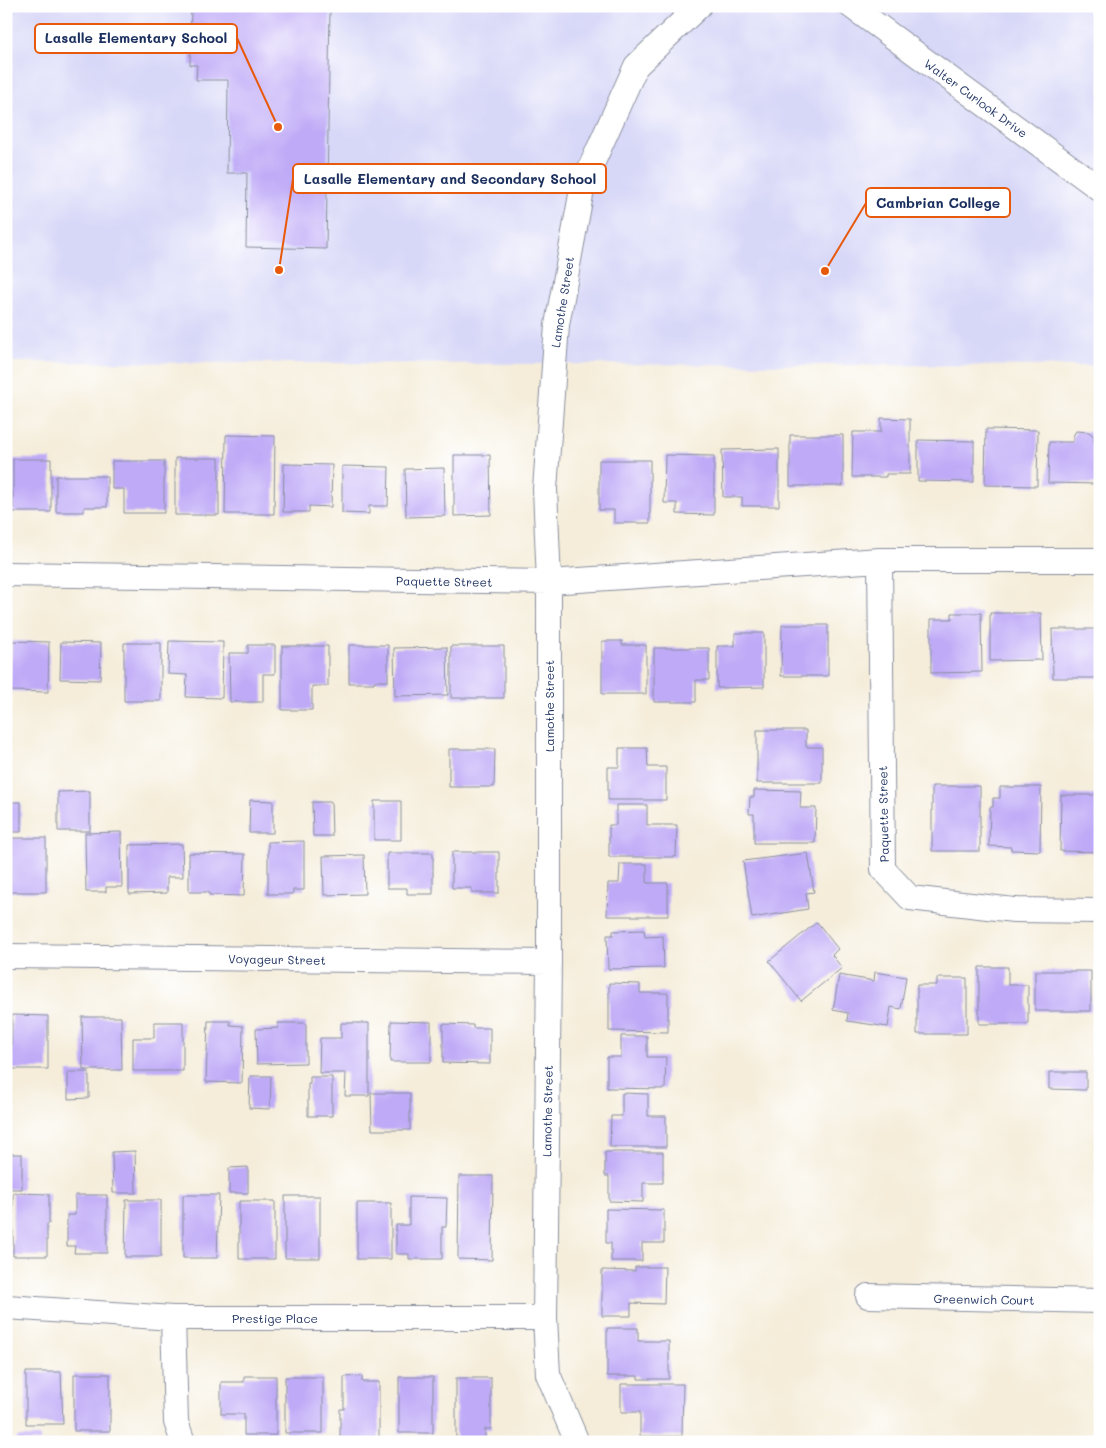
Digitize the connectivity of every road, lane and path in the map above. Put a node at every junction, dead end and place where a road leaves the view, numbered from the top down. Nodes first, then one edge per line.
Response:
1 (698, 6) edge
2 (852, 6) edge
3 (1100, 190) edge
4 (880, 560) junction
5 (1100, 560) edge
6 (6, 574) edge
7 (549, 582) junction
8 (1100, 911) edge
9 (6, 956) edge
10 (549, 962) junction
11 (868, 1296) dead end
12 (1100, 1301) edge
13 (6, 1307) edge
14 (173, 1318) junction
15 (545, 1318) junction
16 (183, 1442) edge
17 (577, 1442) edge

1 - 7 street, Lamothe Street
2 - 3 street, Walter Curlook Drive
4 - 5 street, Paquette Street
4 - 7 street, Paquette Street
4 - 8 street, Paquette Street
6 - 7 street, Paquette Street
7 - 10 street, Lamothe Street
9 - 10 street, Voyageur Street
10 - 15 street, Lamothe Street
11 - 12 street, Greenwich Court
13 - 14 street, Prestige Place
14 - 15 street, Prestige Place
14 - 16 street
15 - 17 street, Lamothe Street

